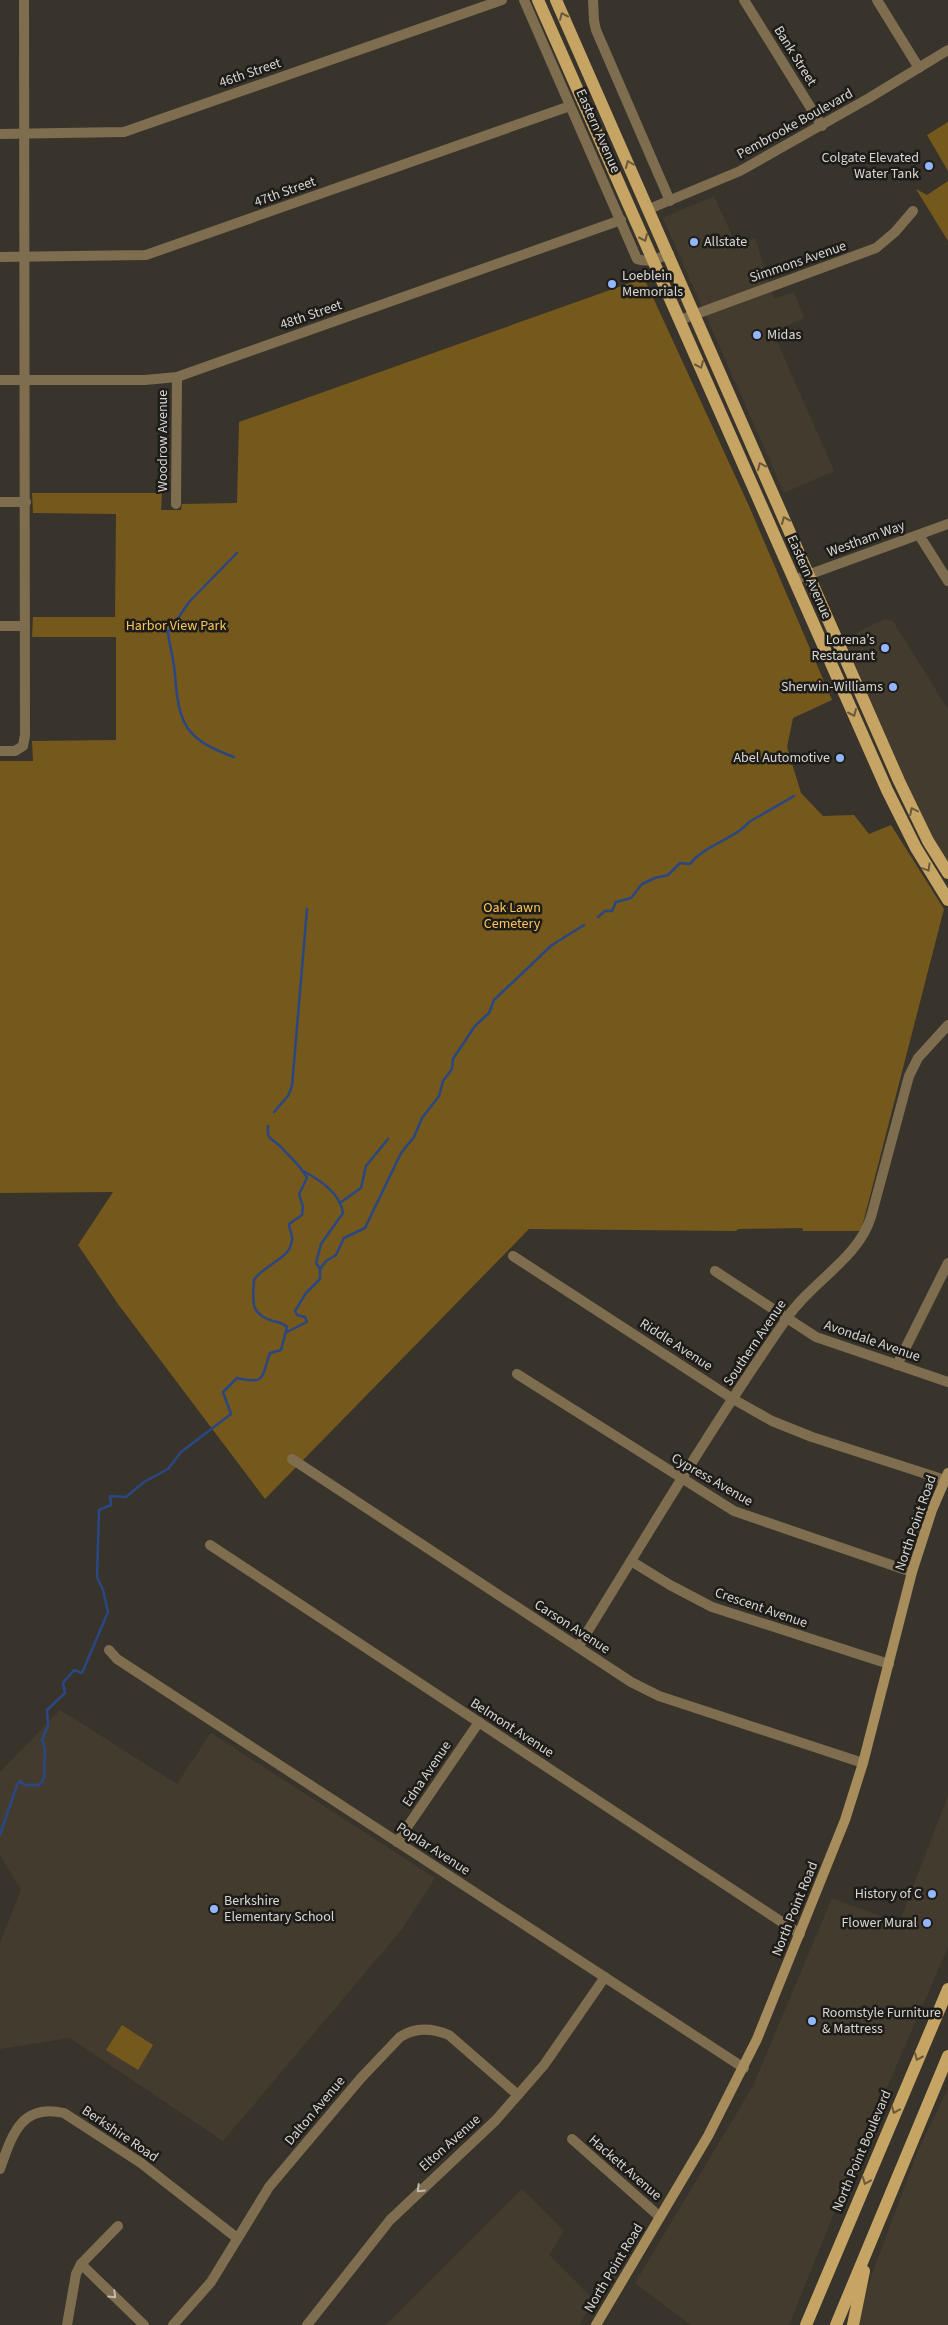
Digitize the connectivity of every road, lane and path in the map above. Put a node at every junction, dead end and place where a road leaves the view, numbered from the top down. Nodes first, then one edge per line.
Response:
1 (24, 0) edge
2 (502, 0) edge
3 (524, 0) edge
4 (538, 0) edge
5 (556, 0) edge
6 (593, 0) edge
7 (744, 0) edge
8 (877, 0) edge
9 (948, 50) edge
10 (919, 68) junction
11 (570, 106) junction
12 (822, 126) junction
13 (0, 134) edge
14 (24, 134) junction
15 (670, 201) junction
16 (649, 209) junction
17 (913, 211) dead end
18 (634, 215) junction
19 (621, 220) junction
20 (669, 254) junction
21 (25, 256) junction
22 (0, 257) edge
23 (654, 261) junction
24 (695, 314) junction
25 (680, 320) junction
26 (177, 377) junction
27 (0, 380) edge
28 (26, 380) junction
29 (0, 502) edge
30 (26, 502) junction
31 (176, 504) dead end
32 (948, 524) edge
33 (919, 534) junction
34 (808, 574) junction
35 (794, 580) junction
36 (948, 581) edge
37 (0, 626) edge
38 (26, 626) junction
39 (874, 725) junction
40 (860, 731) junction
41 (0, 750) edge
42 (928, 841) junction
43 (916, 848) junction
44 (948, 873) edge
45 (948, 900) edge
46 (948, 1025) edge
47 (513, 1256) dead end
48 (948, 1263) edge
49 (715, 1270) dead end
50 (786, 1318) junction
51 (897, 1365) junction
52 (517, 1374) dead end
53 (948, 1382) edge
54 (734, 1399) junction
55 (292, 1459) dead end
56 (946, 1476) edge
57 (682, 1480) junction
58 (210, 1544) dead end
59 (631, 1561) junction
60 (912, 1572) junction
61 (578, 1648) junction
62 (110, 1650) dead end
63 (889, 1664) junction
64 (478, 1722) junction
65 (863, 1763) junction
66 (397, 1842) junction
67 (800, 1934) junction
68 (605, 1977) junction
69 (948, 1989) edge
70 (948, 2056) edge
71 (744, 2068) junction
72 (518, 2095) junction
73 (572, 2139) dead end
74 (0, 2169) edge
75 (660, 2217) junction
76 (118, 2226) dead end
77 (237, 2238) junction
78 (871, 2239) junction
79 (81, 2264) junction
80 (67, 2325) edge
81 (144, 2325) edge
82 (174, 2325) edge
83 (307, 2325) edge
84 (596, 2325) edge
85 (806, 2325) edge
86 (836, 2325) edge
87 (853, 2325) edge

1 - 14 street
2 - 14 street, 46th Street
3 - 11 street, Eastern Avenue
4 - 18 main road, Eastern Avenue
16 -> 5 main road, Eastern Avenue
6 - 15 street
7 - 12 street, Bank Street
8 - 10 street
9 - 10 street, Pembrooke Boulevard
10 - 12 street, Pembrooke Boulevard
11 - 19 street, Eastern Avenue
11 - 21 street, 47th Street
12 - 15 street, Pembrooke Boulevard
13 - 14 street, 46th Street
14 - 21 street
15 - 16 street, Pembrooke Boulevard
16 - 18 main road
16 - 20 main road, Eastern Avenue
17 - 24 street, Simmons Avenue
18 -> 23 main road, Eastern Avenue
19 - 23 street, Eastern Avenue
19 - 26 street, 48th Street
20 - 23 street
20 - 24 main road, Eastern Avenue
21 - 22 street, 47th Street
21 - 28 street
23 - 25 main road, Eastern Avenue
24 - 25 street, Simmons Avenue
34 -> 24 main road, Eastern Avenue
25 -> 35 main road, Eastern Avenue
26 - 28 street, 48th Street
26 - 31 street, Woodrow Avenue
27 - 28 street, 48th Street
28 - 30 street
29 - 30 street
30 - 38 street
32 - 33 street, Westham Way
33 - 34 street, Westham Way
33 - 36 street
34 - 35 street, Westham Way
34 - 39 main road, Eastern Avenue
35 -> 40 main road, Eastern Avenue
37 - 38 street
38 - 41 street
39 - 40 main road
42 -> 39 main road, Eastern Avenue
40 - 43 main road, Eastern Avenue
42 - 43 main road
42 - 44 main road, Eastern Avenue
43 -> 45 main road, Eastern Avenue
46 - 50 street, Southern Avenue
47 - 54 street, Riddle Avenue
48 - 51 street
49 - 50 street, Avondale Avenue
50 - 51 street, Avondale Avenue
50 - 54 street, Southern Avenue
51 - 53 street, Avondale Avenue
52 - 57 street, Cypress Avenue
54 - 56 street, Riddle Avenue
54 - 57 street, Southern Avenue
55 - 61 street, Carson Avenue
56 - 60 street, North Point Road
57 - 59 street, Southern Avenue
57 - 60 street, Cypress Avenue
58 - 64 street, Belmont Avenue
59 - 61 street, Southern Avenue
59 - 63 street, Crescent Avenue
60 - 63 street, North Point Road
61 - 65 street, Carson Avenue
62 - 66 street, Poplar Avenue
63 - 65 street, North Point Road
64 - 66 street, Edna Avenue
64 - 67 street, Belmont Avenue
65 - 67 street, North Point Road
66 - 68 street, Poplar Avenue
67 - 71 street, North Point Road
68 - 71 street, Poplar Avenue
68 - 72 street, Elton Avenue
69 -> 85 main road, North Point Boulevard
70 - 78 main road
71 - 75 street, North Point Road
72 - 77 street, Dalton Avenue
72 -> 83 street, Elton Avenue
73 - 75 street, Hackett Avenue
74 - 77 street, Berkshire Road
75 - 84 street, North Point Road
76 - 79 street
77 - 82 street, Dalton Avenue
78 - 86 main road
78 - 87 main road
79 - 80 street
79 -> 81 street

